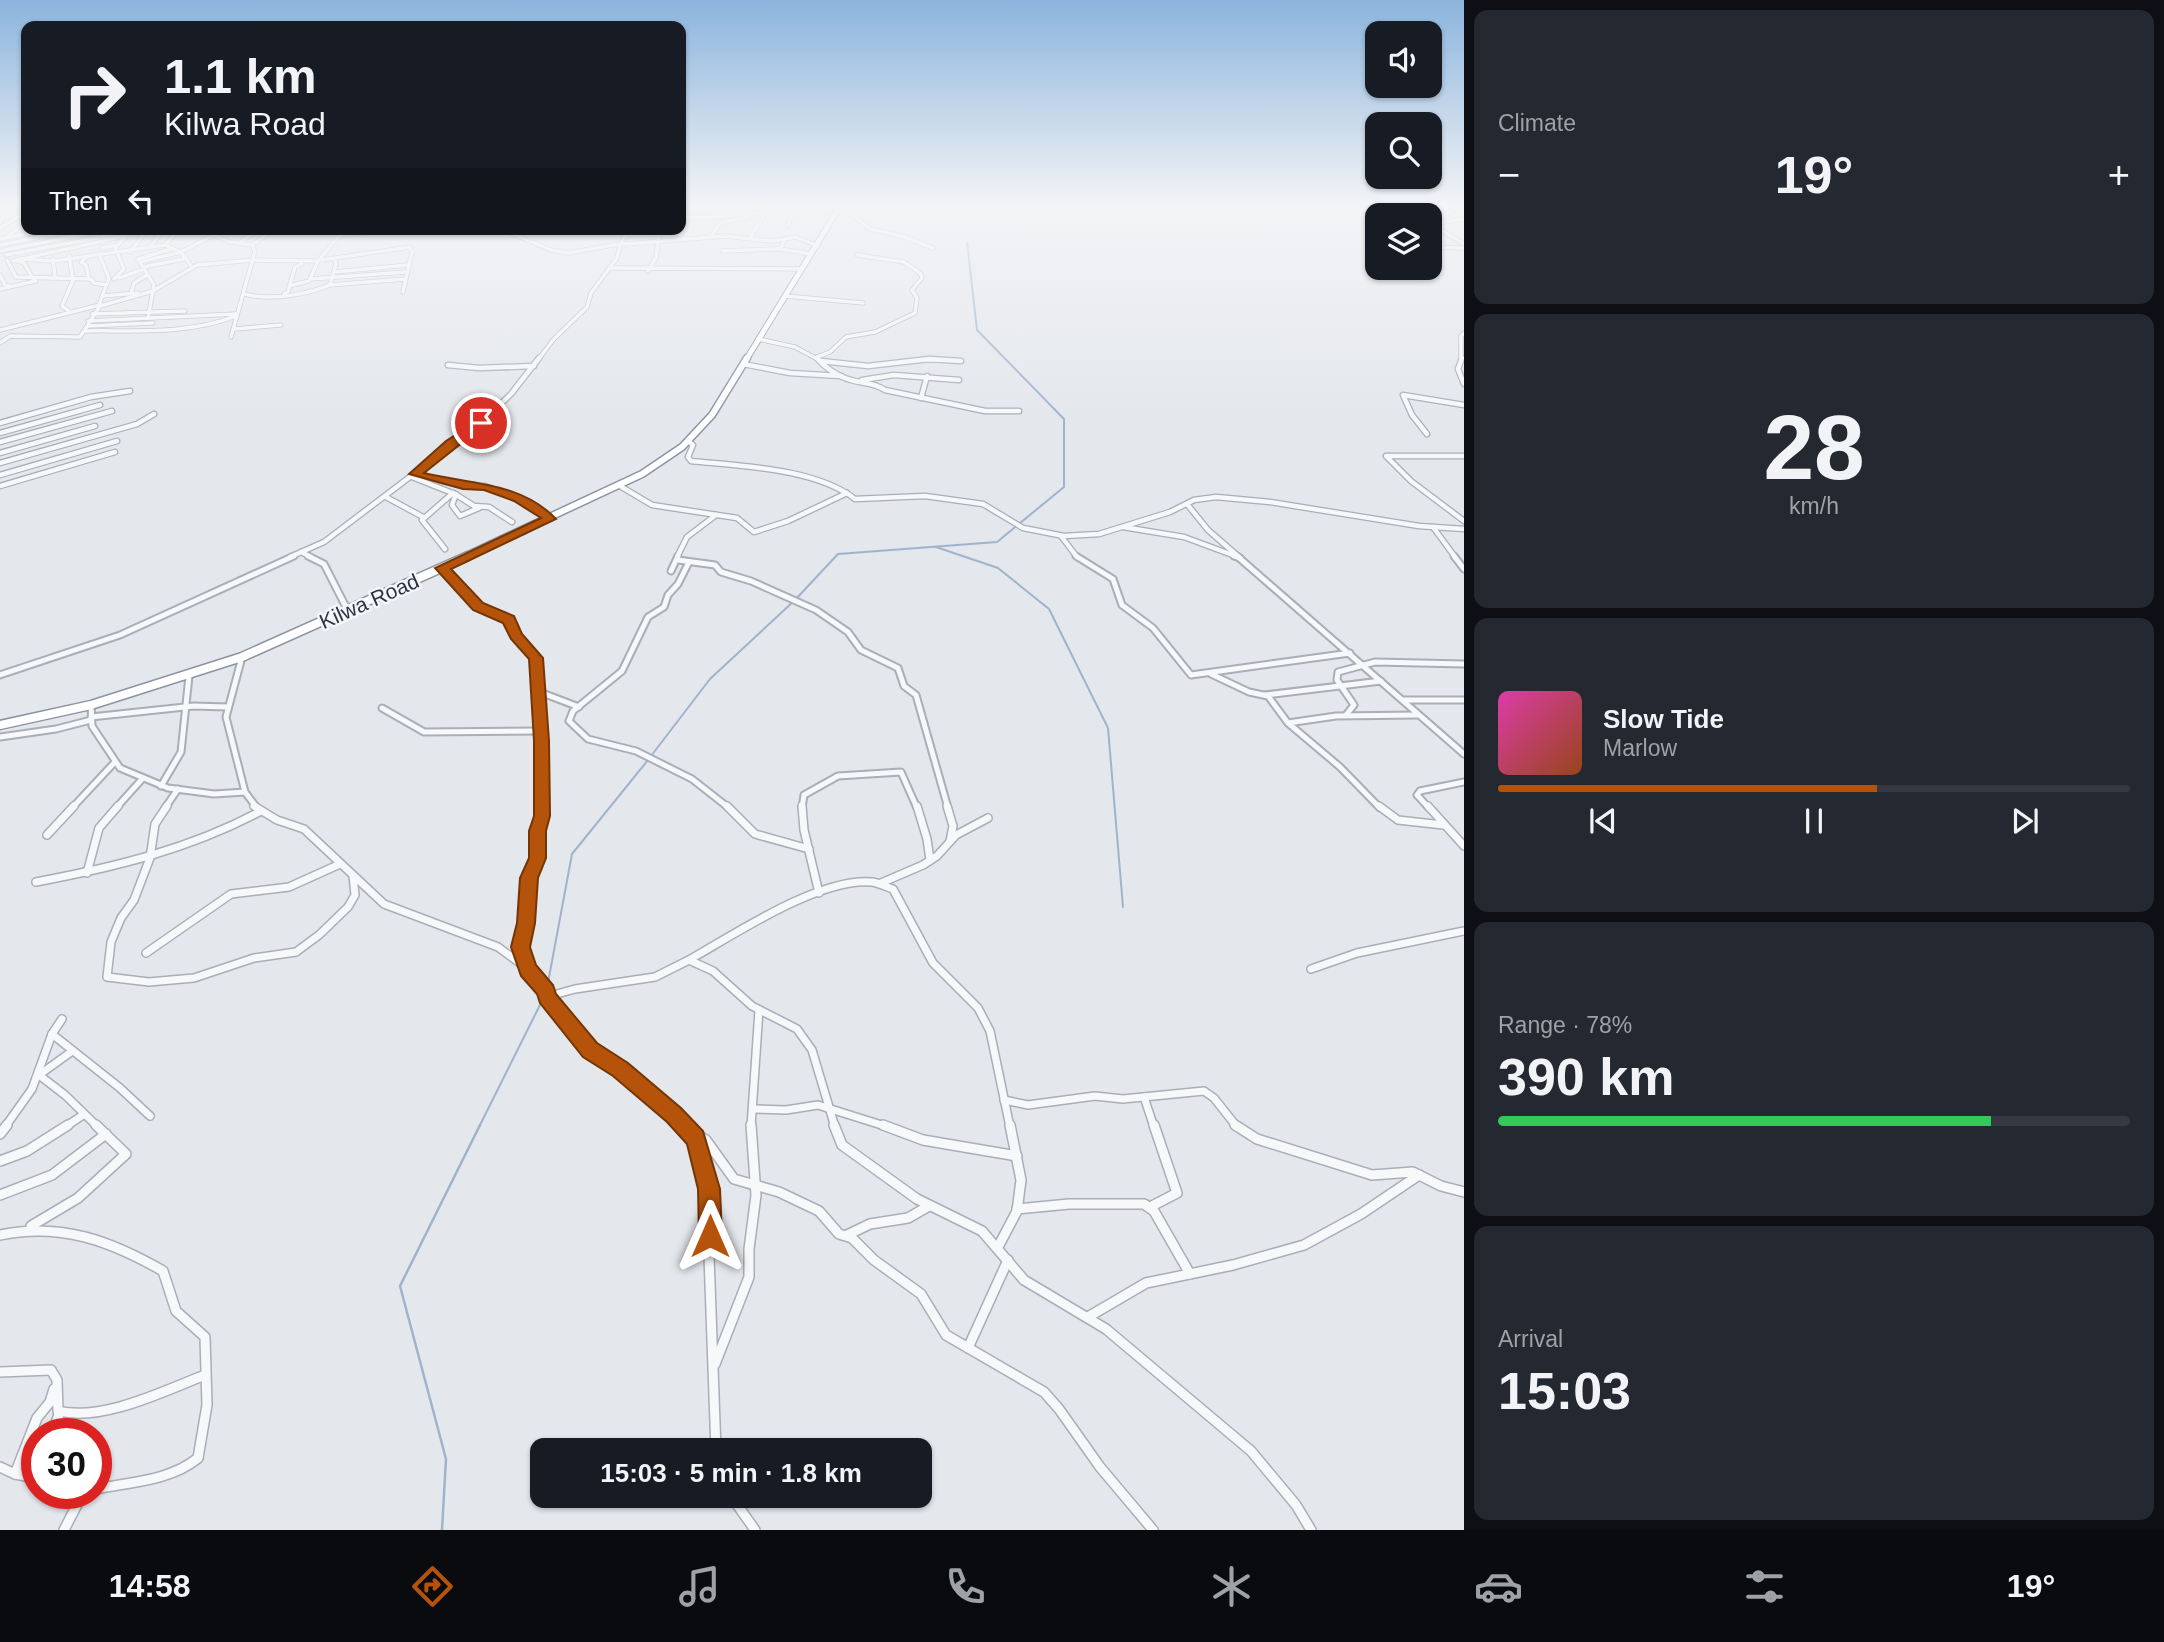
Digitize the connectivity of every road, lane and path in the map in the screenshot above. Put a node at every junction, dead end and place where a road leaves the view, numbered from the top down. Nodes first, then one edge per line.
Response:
1 (14, 274) edge
2 (30, 274) edge
3 (71, 274) edge
4 (73, 274) edge
5 (88, 274) edge
6 (108, 274) edge
7 (119, 274) edge
8 (124, 274) edge
9 (180, 274) edge
10 (247, 274) edge
11 (293, 274) edge
12 (312, 274) edge
13 (333, 274) edge
14 (380, 274) edge
15 (406, 274) edge
16 (606, 274) edge
17 (799, 274) edge
18 (920, 274) edge
19 (0, 275) edge
20 (147, 275) joint
21 (55, 277) joint
22 (33, 279) junction
23 (44, 279) junction
24 (89, 279) junction
25 (114, 279) junction
26 (310, 279) junction
27 (331, 279) junction
28 (405, 279) junction
29 (65, 280) junction
30 (73, 280) junction
31 (107, 283) junction
32 (330, 285) junction
33 (11, 286) junction
34 (69, 286) junction
35 (289, 286) junction
36 (0, 289) edge
37 (151, 292) junction
38 (403, 292) dead end
39 (131, 293) junction
40 (244, 294) junction
41 (282, 295) junction
42 (102, 296) junction
43 (785, 296) junction
44 (863, 303) dead end
45 (101, 305) junction
46 (74, 311) junction
47 (185, 311) dead end
48 (92, 314) junction
49 (148, 315) junction
50 (214, 315) junction
51 (236, 315) junction
52 (87, 323) junction
53 (153, 323) dead end
54 (213, 325) junction
55 (281, 325) dead end
56 (234, 329) junction
57 (84, 331) junction
58 (0, 332) edge
59 (1464, 332) edge
60 (231, 337) dead end
61 (758, 339) junction
62 (0, 343) edge
63 (1463, 352) edge
64 (961, 361) dead end
65 (820, 362) junction
66 (743, 364) junction
67 (448, 365) dead end
68 (534, 366) junction
69 (817, 374) junction
70 (841, 376) junction
71 (927, 376) junction
72 (959, 380) dead end
73 (860, 381) junction
74 (1464, 384) edge
75 (130, 391) dead end
76 (921, 398) junction
77 (100, 405) dead end
78 (1464, 405) edge
79 (112, 411) dead end
80 (1019, 411) dead end
81 (154, 414) dead end
82 (0, 423) edge
83 (95, 426) dead end
84 (0, 433) edge
85 (1427, 434) dead end
86 (117, 441) dead end
87 (688, 441) junction
88 (0, 442) edge
89 (116, 452) dead end
90 (0, 453) edge
91 (1464, 456) edge
92 (0, 463) edge
93 (0, 475) edge
94 (414, 476) junction
95 (0, 486) edge
96 (620, 486) junction
97 (847, 493) junction
98 (455, 494) junction
99 (386, 497) junction
100 (1186, 503) junction
101 (483, 507) junction
102 (716, 515) junction
103 (423, 517) junction
104 (550, 519) junction
105 (1464, 521) edge
106 (512, 522) dead end
107 (1121, 527) junction
108 (1433, 527) junction
109 (1464, 529) edge
110 (1061, 536) junction
111 (445, 549) dead end
112 (301, 552) junction
113 (1242, 559) junction
114 (678, 560) junction
115 (690, 562) junction
116 (442, 568) junction
117 (1464, 569) edge
118 (671, 571) dead end
119 (348, 611) junction
120 (1350, 653) junction
121 (242, 657) junction
122 (1464, 664) edge
123 (1365, 667) junction
124 (1211, 674) junction
125 (0, 675) edge
126 (189, 676) junction
127 (1381, 681) junction
128 (1340, 685) junction
129 (537, 691) junction
130 (1264, 695) junction
131 (1403, 700) junction
132 (1464, 700) edge
133 (91, 705) junction
134 (227, 707) junction
135 (579, 707) junction
136 (184, 708) junction
137 (382, 708) dead end
138 (1346, 715) junction
139 (1420, 715) junction
140 (91, 719) junction
141 (1289, 723) junction
142 (0, 725) edge
143 (540, 731) junction
144 (0, 737) edge
145 (1464, 754) edge
146 (114, 763) junction
147 (143, 778) junction
148 (1464, 782) edge
149 (161, 786) junction
150 (178, 789) junction
151 (246, 792) junction
152 (261, 811) junction
153 (988, 818) dead end
154 (1443, 825) junction
155 (47, 835) dead end
156 (950, 841) junction
157 (1464, 846) edge
158 (809, 849) junction
159 (150, 858) junction
160 (930, 860) junction
161 (340, 864) junction
162 (87, 873) junction
163 (353, 876) junction
164 (37, 882) dead end
165 (881, 883) junction
166 (819, 893) junction
167 (1464, 931) edge
168 (146, 953) dead end
169 (689, 960) junction
170 (1311, 969) dead end
171 (528, 970) junction
172 (546, 997) junction
173 (759, 1010) junction
174 (62, 1019) dead end
175 (51, 1034) junction
176 (71, 1052) junction
177 (39, 1075) junction
178 (1144, 1097) junction
179 (1004, 1100) junction
180 (828, 1108) junction
181 (754, 1110) junction
182 (83, 1115) junction
183 (150, 1116) dead end
184 (688, 1129) junction
185 (0, 1134) edge
186 (106, 1134) junction
187 (1017, 1156) junction
188 (0, 1161) edge
189 (1419, 1175) junction
190 (756, 1186) junction
191 (1464, 1192) edge
192 (0, 1195) edge
193 (929, 1206) junction
194 (1150, 1207) junction
195 (1017, 1209) junction
196 (27, 1228) junction
197 (0, 1235) edge
198 (846, 1235) junction
199 (998, 1247) junction
200 (1007, 1260) junction
201 (1190, 1274) junction
202 (1088, 1317) junction
203 (968, 1348) junction
204 (715, 1366) junction
205 (0, 1372) edge
206 (205, 1375) junction
207 (57, 1380) junction
208 (60, 1412) junction
209 (58, 1418) edge
210 (716, 1438) edge
211 (0, 1467) edge
212 (15, 1474) junction
213 (21, 1475) edge
214 (112, 1486) edge
215 (739, 1508) edge
216 (75, 1509) edge
217 (1149, 1528) edge
218 (64, 1530) edge
219 (755, 1530) edge
220 (1311, 1530) edge

1 - 22 street
2 - 22 street
3 - 21 street
4 - 30 street
5 - 24 street
6 - 31 street
7 - 25 street
8 - 25 street
9 - 37 street
10 - 40 street
11 - 35 street
12 - 26 street
13 - 27 street
14 - 27 street
15 - 28 street
16 - 68 street
17 - 43 highway, Kilwa Road
18 - 65 street
19 - 33 street
20 - 37 street
20 - 39 street
21 - 23 street
22 - 23 street
22 - 33 street
23 - 29 street
24 - 30 street
24 - 31 street
25 - 31 street
26 - 27 street
26 - 35 street
27 - 32 street
28 - 32 street
28 - 38 street
29 - 30 street
29 - 34 street
30 - 34 street
31 - 42 street
32 - 41 street
33 - 36 street
34 - 46 street
35 - 41 street
37 - 39 street
37 - 45 street
37 - 49 street
39 - 42 street
40 - 41 street
40 - 51 street
42 - 45 street
43 - 44 street
43 - 61 highway, Kilwa Road
45 - 46 street
45 - 48 street
46 - 58 street
47 - 49 street
48 - 49 street
48 - 52 street
49 - 50 street
49 - 52 street
50 - 51 street
50 - 54 street
51 - 54 street
51 - 56 street
52 - 53 street
52 - 57 street
54 - 57 street
55 - 56 street
56 - 60 street
57 - 62 street
59 - 63 street
61 - 65 street
61 - 66 highway, Kilwa Road
63 - 74 street
64 - 65 street
65 - 69 street
65 - 70 street
66 - 69 street
66 - 87 highway, Kilwa Road
67 - 68 street
68 - 94 street
69 - 70 street
70 - 73 street
71 - 72 street
71 - 73 street
71 - 76 street
73 - 76 street
75 - 82 street
76 - 80 street
77 - 84 street
78 - 85 street
79 - 88 street
81 - 92 street
83 - 90 street
86 - 93 street
87 - 96 highway, Kilwa Road
87 - 97 street
89 - 95 street
91 - 105 street
94 - 98 street
94 - 99 street
94 - 104 street
96 - 102 street
96 - 104 highway, Kilwa Road
97 - 102 street
97 - 110 street
98 - 101 street
98 - 101 street
98 - 103 street
99 - 103 street
99 - 112 street
100 - 107 street
100 - 108 street
100 - 113 street
101 - 106 street
102 - 114 street
103 - 111 street
104 - 116 highway, Kilwa Road
107 - 110 street
107 - 113 street
108 - 109 street
108 - 117 street
110 - 124 street
112 - 119 street
112 - 125 street
113 - 120 street
114 - 115 street
114 - 118 street
115 - 135 street
115 - 156 street
116 - 119 highway, Kilwa Road
116 - 129 street
119 - 121 highway, Kilwa Road
120 - 123 street
120 - 124 street
121 - 126 highway, Kilwa Road
121 - 134 street
122 - 123 street
123 - 127 street
123 - 128 street
124 - 130 street
126 - 133 highway, Kilwa Road
126 - 136 street
127 - 128 street
127 - 131 street
128 - 130 street
128 - 138 street
129 - 135 street
129 - 143 street
130 - 141 street
131 - 132 street
131 - 139 street
133 - 140 street
133 - 142 highway, Kilwa Road
134 - 136 street
134 - 151 street
135 - 158 street
136 - 140 street
136 - 149 street
137 - 143 street
138 - 139 street
138 - 141 street
139 - 145 street
140 - 144 street
140 - 146 street
141 - 154 street
143 - 171 street
146 - 147 street
146 - 155 street
147 - 149 street
147 - 162 street
148 - 154 street
149 - 150 street
150 - 151 street
150 - 159 street
151 - 152 street
152 - 159 street
152 - 161 street
153 - 156 street
154 - 157 street
156 - 160 street
158 - 160 street
158 - 166 street
159 - 162 street
159 - 163 street
160 - 165 street
161 - 163 street
161 - 168 street
162 - 164 street
163 - 171 street
165 - 166 street
165 - 179 street
166 - 169 street
167 - 170 street
169 - 172 street
169 - 173 street
171 - 172 street
172 - 184 street
173 - 180 street
173 - 181 street
174 - 175 street
175 - 176 street
175 - 177 street
176 - 177 street
176 - 183 street
177 - 182 street
177 - 185 street
178 - 179 street
178 - 189 street
178 - 194 street
179 - 187 street
180 - 181 street
180 - 187 street
180 - 193 street
181 - 190 street
182 - 186 street
182 - 188 street
184 - 190 street
184 - 204 street
186 - 192 street
186 - 196 street
187 - 195 street
189 - 191 street
189 - 201 street
190 - 198 street
190 - 204 street
193 - 198 street
193 - 199 street
194 - 195 street
194 - 201 street
195 - 199 street
196 - 197 street
196 - 206 street
198 - 203 street
199 - 200 street
200 - 202 street
200 - 203 street
201 - 202 street
202 - 220 street
203 - 217 street
204 - 210 street
205 - 207 street
206 - 208 street
206 - 214 street
207 - 208 street
207 - 212 street
208 - 209 street
211 - 212 street
212 - 213 street
215 - 219 street
216 - 218 street

